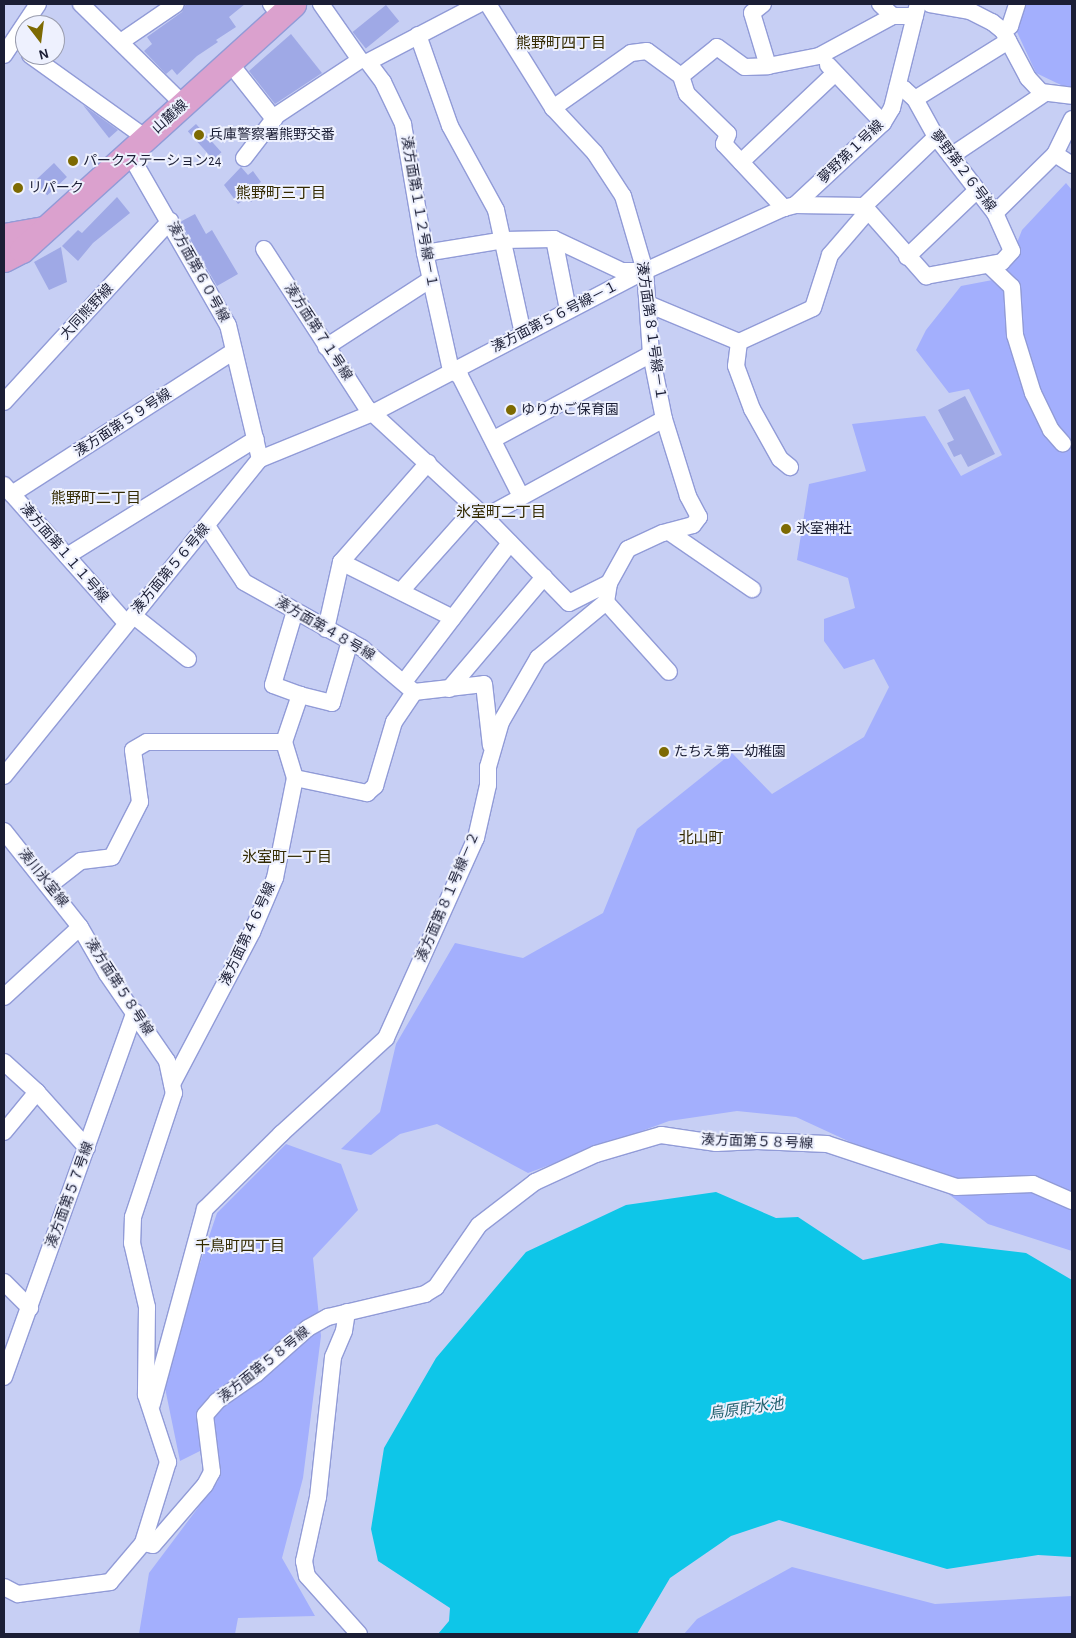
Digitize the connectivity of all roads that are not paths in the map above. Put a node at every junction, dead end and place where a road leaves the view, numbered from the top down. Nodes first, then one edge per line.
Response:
1 (38, 4) edge
2 (176, 4) edge
3 (321, 4) edge
4 (488, 4) edge
5 (763, 4) edge
6 (880, 4) edge
7 (930, 4) edge
8 (1017, 4) edge
9 (85, 5) edge
10 (281, 8) edge
11 (917, 10) edge
12 (893, 16) junction
13 (418, 35) junction
14 (1005, 36) junction
15 (122, 41) junction
16 (11, 46) edge
17 (819, 56) junction
18 (364, 61) junction
19 (230, 62) junction
20 (42, 65) edge
21 (768, 66) junction
22 (835, 73) junction
23 (681, 76) junction
24 (897, 88) junction
25 (1045, 93) junction
26 (1072, 96) edge
27 (915, 99) junction
28 (183, 104) junction
29 (553, 108) junction
30 (274, 119) junction
31 (1072, 119) edge
32 (883, 123) junction
33 (936, 138) junction
34 (138, 146) junction
35 (1055, 154) junction
36 (951, 156) junction
37 (244, 158) dead end
38 (740, 162) junction
39 (1072, 165) edge
40 (977, 190) junction
41 (789, 206) junction
42 (866, 209) junction
43 (995, 213) junction
44 (170, 221) junction
45 (46, 229) junction
46 (4, 236) edge
47 (554, 239) junction
48 (504, 240) junction
49 (264, 249) dead end
50 (425, 253) junction
51 (907, 257) junction
52 (4, 259) edge
53 (996, 264) junction
54 (645, 271) junction
55 (431, 280) junction
56 (648, 304) junction
57 (568, 310) junction
58 (523, 334) junction
59 (739, 342) junction
60 (326, 347) junction
61 (234, 351) junction
62 (651, 354) junction
63 (451, 370) junction
64 (4, 402) edge
65 (375, 412) junction
66 (664, 419) junction
67 (256, 439) junction
68 (494, 439) junction
69 (1063, 444) dead end
70 (260, 459) junction
71 (428, 463) junction
72 (790, 467) dead end
73 (8, 490) edge
74 (521, 496) junction
75 (480, 512) junction
76 (207, 526) junction
77 (669, 532) junction
78 (510, 543) junction
79 (67, 556) junction
80 (341, 562) junction
81 (544, 577) junction
82 (609, 583) junction
83 (752, 589) dead end
84 (401, 592) junction
85 (606, 602) junction
86 (294, 611) junction
87 (453, 618) junction
88 (129, 619) junction
89 (326, 628) junction
90 (350, 641) junction
91 (188, 658) dead end
92 (669, 672) dead end
93 (409, 687) junction
94 (448, 689) junction
95 (300, 695) junction
96 (284, 742) junction
97 (492, 753) junction
98 (4, 776) edge
99 (294, 778) junction
100 (4, 831) edge
101 (50, 885) junction
102 (80, 927) junction
103 (4, 997) edge
104 (135, 1012) junction
105 (4, 1062) edge
106 (172, 1084) junction
107 (36, 1092) junction
108 (4, 1132) edge
109 (87, 1148) junction
110 (1072, 1201) edge
111 (4, 1282) edge
112 (30, 1308) junction
113 (347, 1312) junction
114 (4, 1377) edge
115 (151, 1409) junction
116 (143, 1543) junction
117 (4, 1587) edge
118 (359, 1634) edge

1 - 16 street
2 - 15 street
3 - 18 street, 湊方面第１１２号線－１
4 - 13 street
4 - 29 street, 湊方面第８１号線－１
5 - 21 street
6 - 12 street
7 - 14 street
8 - 14 street
9 - 15 street
10 - 19 main road, 山麓線
11 - 12 street
11 - 24 street, 夢野第１号線
12 - 17 street
13 - 18 street
13 - 48 street
14 - 25 street
14 - 27 street
15 - 28 street
17 - 21 street
17 - 22 street
18 - 30 street
18 - 50 street, 湊方面第１１２号線－１
19 - 28 main road, 山麓線
19 - 30 street
20 - 34 street
21 - 23 street
22 - 32 street
22 - 38 street
23 - 29 street
23 - 38 street
24 - 27 street
24 - 32 street, 夢野第１号線
25 - 26 street
25 - 36 street
27 - 33 street, 夢野第２６号線
28 - 34 main road, 山麓線
29 - 54 street, 湊方面第８１号線－１
30 - 37 street
31 - 35 street
32 - 41 street, 夢野第１号線
33 - 36 street, 夢野第２６号線
33 - 42 street
34 - 44 street, 湊方面第６０号線
34 - 45 main road, 山麓線
35 - 39 street
35 - 43 street
36 - 40 street, 夢野第２６号線
38 - 41 street
40 - 43 street, 夢野第２６号線
40 - 51 street
41 - 42 street
41 - 54 street, 湊方面第５６号線－１
42 - 51 street
42 - 59 street
43 - 53 street, 夢野第２６号線
44 - 61 street, 湊方面第６０号線
44 - 64 street, 大同熊野線
45 - 46 main road
45 - 52 main road, 山麓線
47 - 48 street
47 - 54 street
47 - 57 street
48 - 50 street
48 - 58 street
49 - 60 street, 湊方面第７１号線
50 - 55 street, 湊方面第１１２号線－１
51 - 53 street
53 - 69 street
54 - 56 street, 湊方面第８１号線－１
54 - 57 street, 湊方面第５６号線－１
55 - 60 street
55 - 63 street, 湊方面第１１２号線－１
56 - 59 street
56 - 62 street, 湊方面第８１号線－１
57 - 58 street, 湊方面第５６号線－１
58 - 63 street, 湊方面第５６号線－１
59 - 72 street
60 - 65 street, 湊方面第７１号線
61 - 67 street, 湊方面第６０号線
61 - 73 street, 湊方面第５９号線
62 - 66 street, 湊方面第８１号線－１
62 - 68 street
63 - 65 street, 湊方面第５６号線－１
63 - 68 street
65 - 70 street, 湊方面第５６号線
65 - 71 street, 湊方面第７１号線
66 - 74 street
66 - 77 street, 湊方面第８１号線－１
67 - 70 street, 湊方面第６０号線
67 - 79 street
68 - 74 street
70 - 76 street, 湊方面第５６号線
71 - 75 street, 湊方面第７１号線
71 - 80 street
73 - 79 street, 湊方面第１１１号線
74 - 75 street
75 - 78 street, 湊方面第７１号線
75 - 84 street
76 - 86 street, 湊方面第４８号線
76 - 88 street, 湊方面第５６号線
77 - 82 street
77 - 83 street
78 - 81 street, 湊方面第７１号線
78 - 87 street
79 - 88 street, 湊方面第１１１号線
80 - 84 street
80 - 89 street
81 - 82 street, 湊方面第７１号線
81 - 94 street
82 - 85 street
84 - 87 street
85 - 92 street
85 - 97 street, 湊方面第８１号線－２
86 - 89 street, 湊方面第４８号線
86 - 95 street
87 - 93 street
88 - 91 street, 湊方面第１１１号線
88 - 98 street, 湊方面第５６号線
89 - 90 street, 湊方面第４８号線
90 - 93 street, 湊方面第４８号線
90 - 95 street
93 - 94 street
93 - 99 street
94 - 97 street
95 - 96 street
96 - 99 street, 湊方面第４６号線
96 - 101 street
97 - 115 street, 湊方面第８１号線－２
99 - 106 street, 湊方面第４６号線
100 - 101 street, 湊川氷室線
101 - 102 street, 湊川氷室線
102 - 103 street
102 - 104 street, 湊方面第５８号線
104 - 106 street, 湊方面第５８号線
104 - 109 street, 湊方面第５７号線
105 - 107 street
106 - 115 street, 湊方面第５８号線
107 - 108 street
107 - 109 street
109 - 112 street, 湊方面第５７号線
110 - 113 street, 湊方面第５８号線
111 - 112 street
112 - 114 street, 湊方面第５７号線
113 - 116 street, 湊方面第５８号線
113 - 118 street
115 - 116 street, 湊方面第５８号線
116 - 117 street

